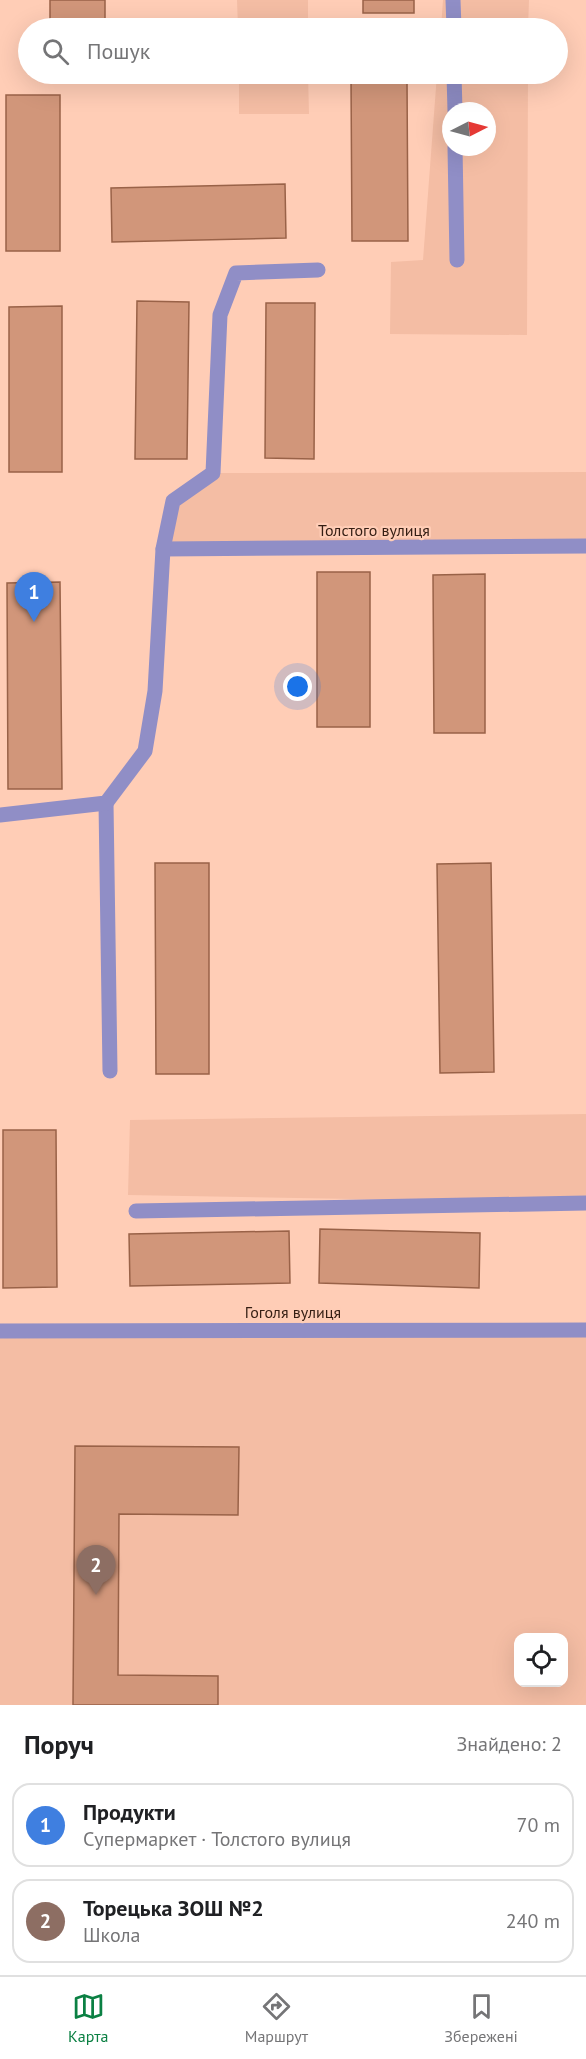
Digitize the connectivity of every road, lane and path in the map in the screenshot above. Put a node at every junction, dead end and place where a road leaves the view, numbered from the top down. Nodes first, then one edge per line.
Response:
1 (453, 0) edge
2 (454, 18) edge
3 (454, 84) edge
4 (455, 102) edge
5 (455, 156) edge
6 (457, 260) dead end
7 (318, 270) dead end
8 (586, 546) edge
9 (163, 549) junction
10 (106, 803) junction
11 (0, 815) edge
12 (110, 1071) dead end
13 (586, 1203) edge
14 (136, 1211) dead end
15 (586, 1330) edge
16 (0, 1331) edge

1 - 2 street
3 - 4 street
5 - 6 street
7 - 9 street
8 - 9 street, Толстого вулиця
9 - 10 street
10 - 11 street
10 - 12 street
13 - 14 street
15 - 16 street, Гоголя вулиця

